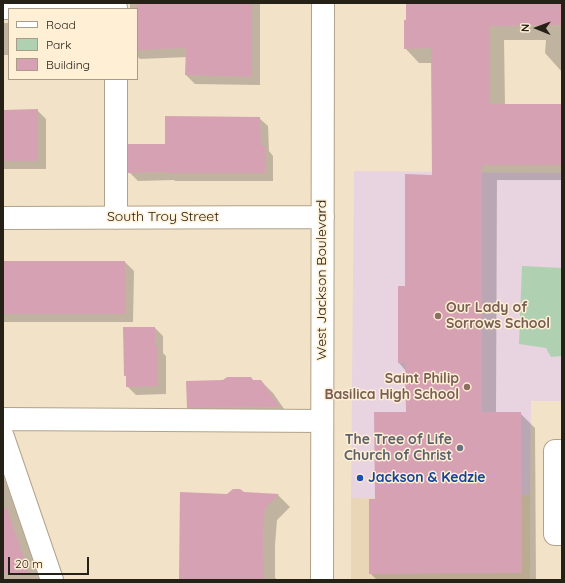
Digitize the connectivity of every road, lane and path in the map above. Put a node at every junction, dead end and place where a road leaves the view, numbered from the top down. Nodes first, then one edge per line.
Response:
1 (323, 3) edge
2 (116, 6) edge
3 (3, 8) edge
4 (116, 80) edge
5 (323, 217) junction
6 (3, 218) edge
7 (116, 218) junction
8 (3, 419) edge
9 (322, 421) junction
10 (3, 437) edge
11 (562, 451) edge
12 (562, 534) edge
13 (52, 580) edge
14 (322, 580) edge

1 - 5 street, West Jackson Boulevard
2 - 3 street
4 - 7 street
5 - 7 street, South Troy Street
5 - 9 street, West Jackson Boulevard
6 - 7 street, South Troy Street
8 - 9 street
9 - 14 street, West Jackson Boulevard
10 - 13 street
11 - 12 street

